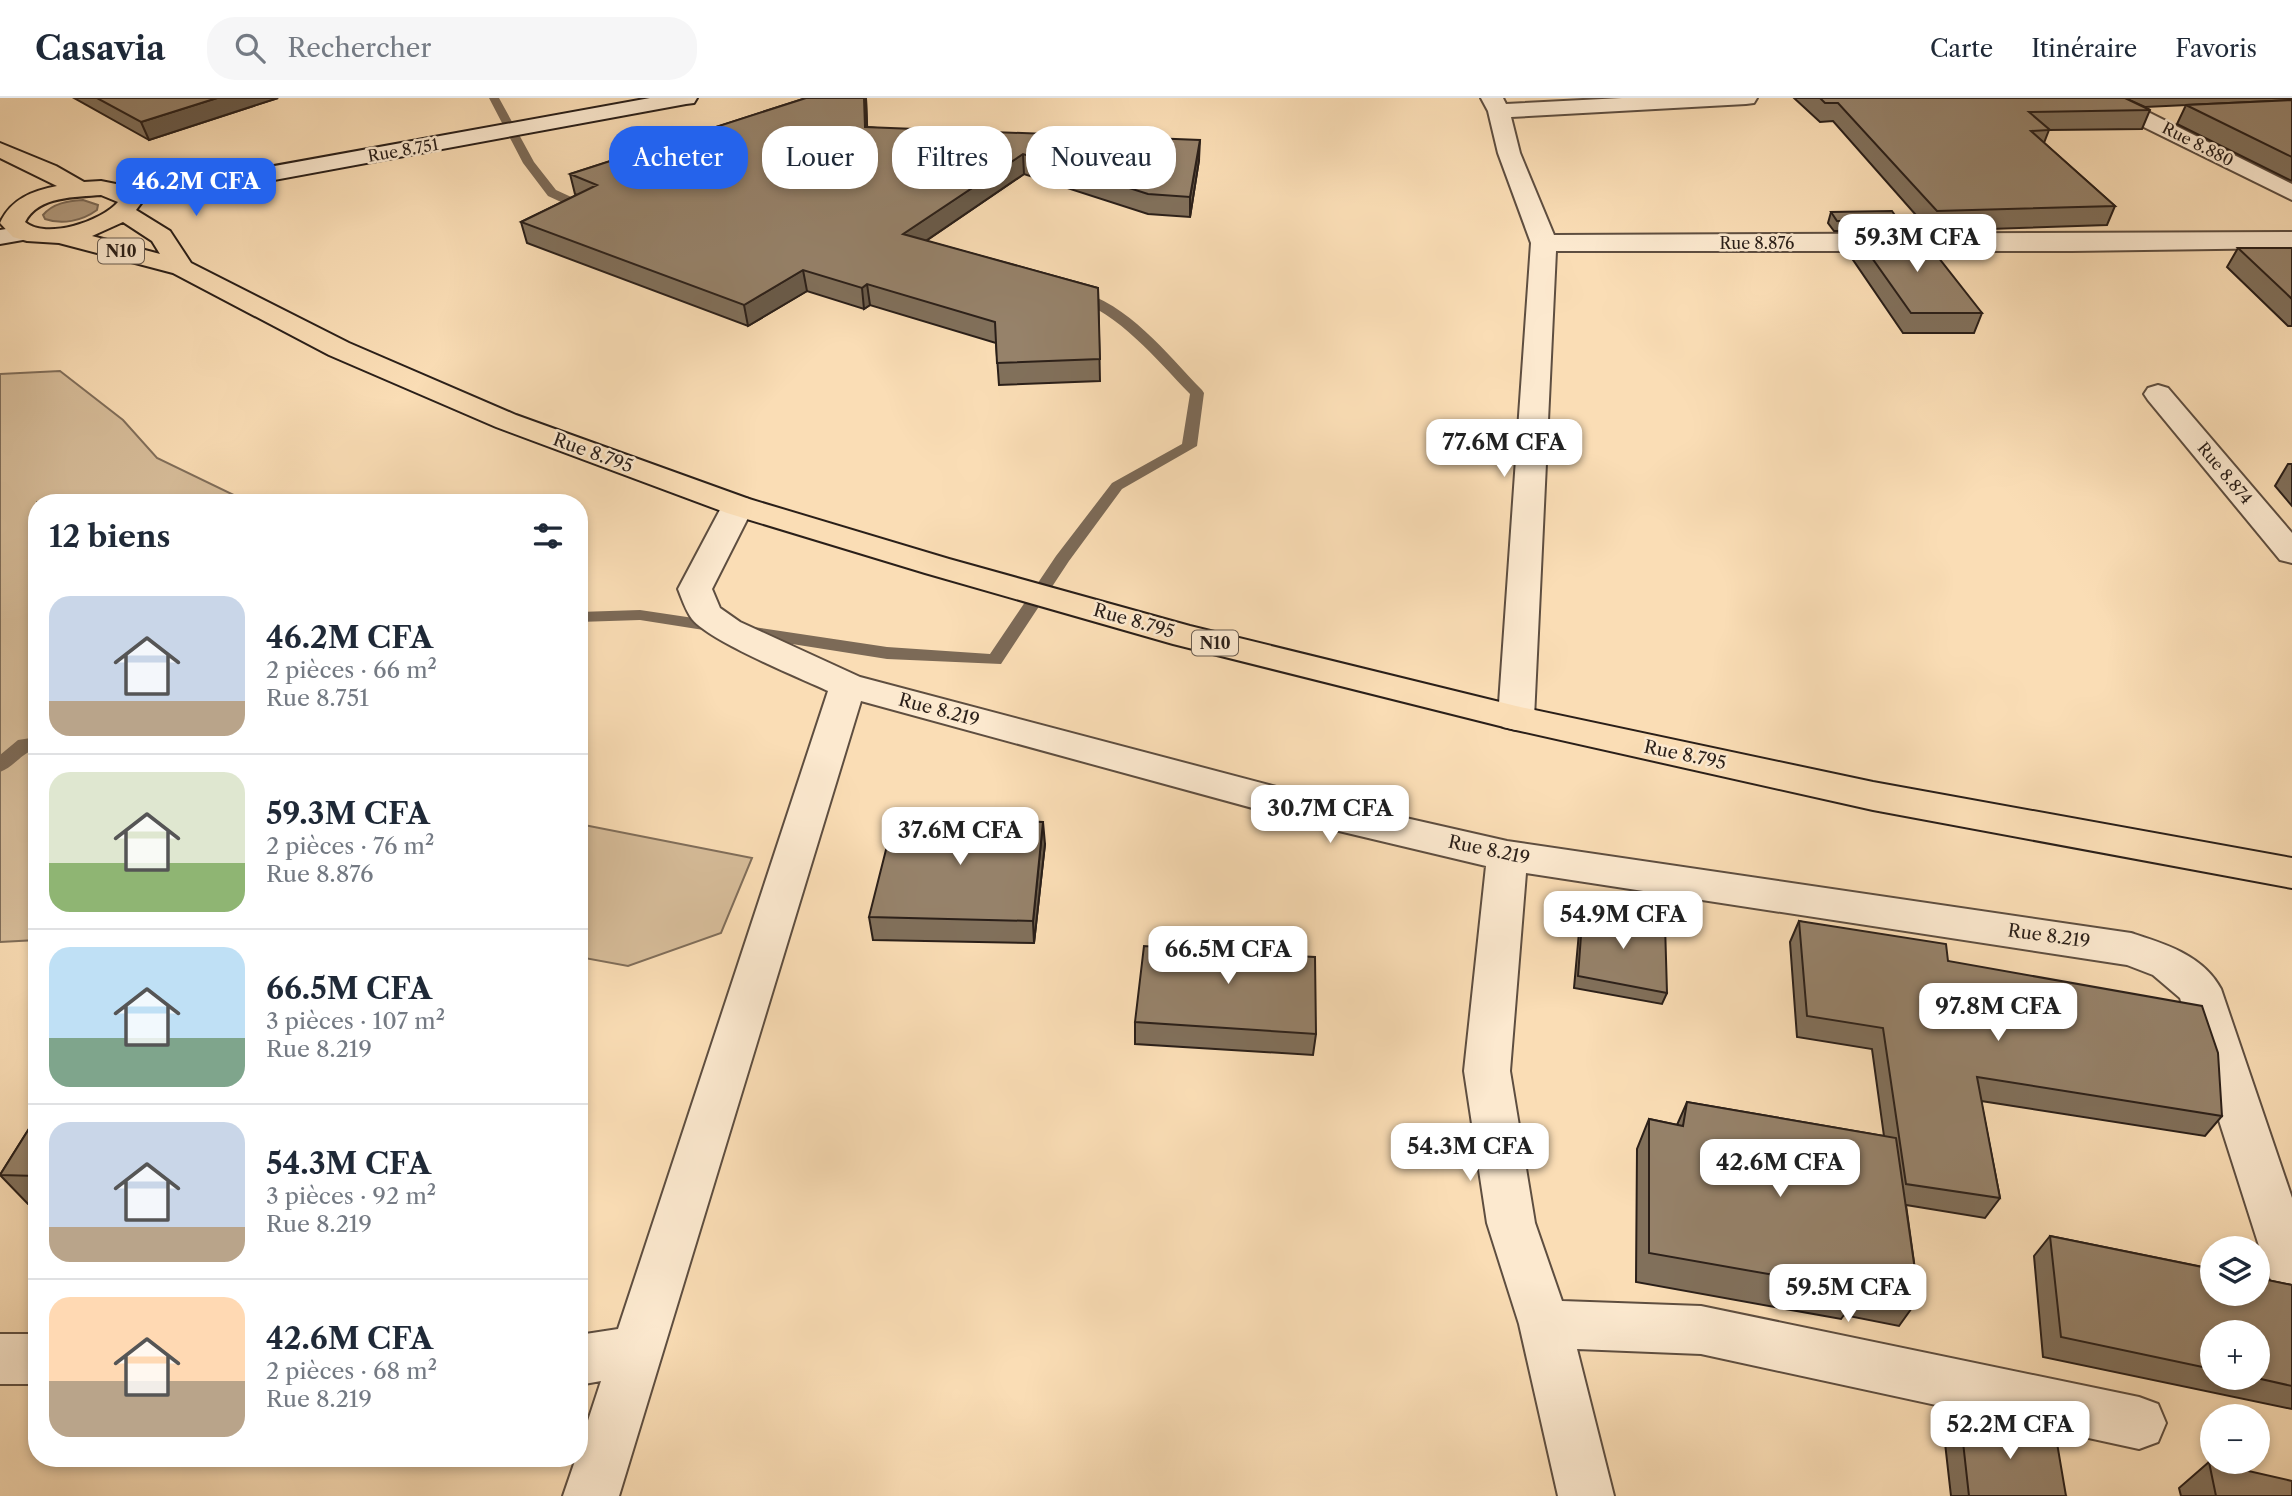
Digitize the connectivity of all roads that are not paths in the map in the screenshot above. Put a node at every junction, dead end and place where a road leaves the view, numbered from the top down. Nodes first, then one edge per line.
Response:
1 (686, 98) edge
2 (1746, 98) edge
3 (2103, 98) edge
4 (1495, 104) edge
5 (2185, 114) dead end
6 (2144, 117) junction
7 (0, 150) edge
8 (79, 189) junction
9 (2292, 193) edge
10 (14, 204) edge
11 (123, 204) junction
12 (25, 233) junction
13 (60, 235) junction
14 (0, 237) edge
15 (2292, 240) edge
16 (1544, 243) junction
17 (182, 268) junction
18 (2158, 394) dead end
19 (738, 506) junction
20 (2292, 553) edge
21 (848, 686) junction
22 (1516, 718) junction
23 (1507, 856) junction
24 (2292, 873) edge
25 (2292, 1271) edge
26 (1545, 1324) junction
27 (637, 1351) junction
28 (0, 1359) edge
29 (28, 1359) edge
30 (588, 1359) edge
31 (2139, 1423) dead end
32 (591, 1496) edge
33 (1586, 1496) edge

1 - 11 street, Rue 8.751
2 - 4 street
3 - 6 street, Rue 8.880
4 - 16 street
5 - 6 street
6 - 9 street, Rue 8.880
7 - 8 highway
8 - 10 highway
8 - 11 highway
10 - 12 highway
11 - 13 highway
11 - 17 highway, Rue 8.795 / N10
12 - 13 highway
12 - 14 street
13 - 17 highway, N10
15 - 16 street, Rue 8.876
16 - 22 street
17 - 19 highway, Rue 8.795 / N10
18 - 20 street, Rue 8.874
19 - 21 street, Rue 8.219
19 - 22 highway, Rue 8.795 / N10
21 - 23 street, Rue 8.219
21 - 27 street
22 - 24 highway, Rue 8.795 / N10
23 - 25 street, Rue 8.219
23 - 26 street
26 - 31 street
26 - 33 street
27 - 30 street
27 - 32 street
28 - 29 street

